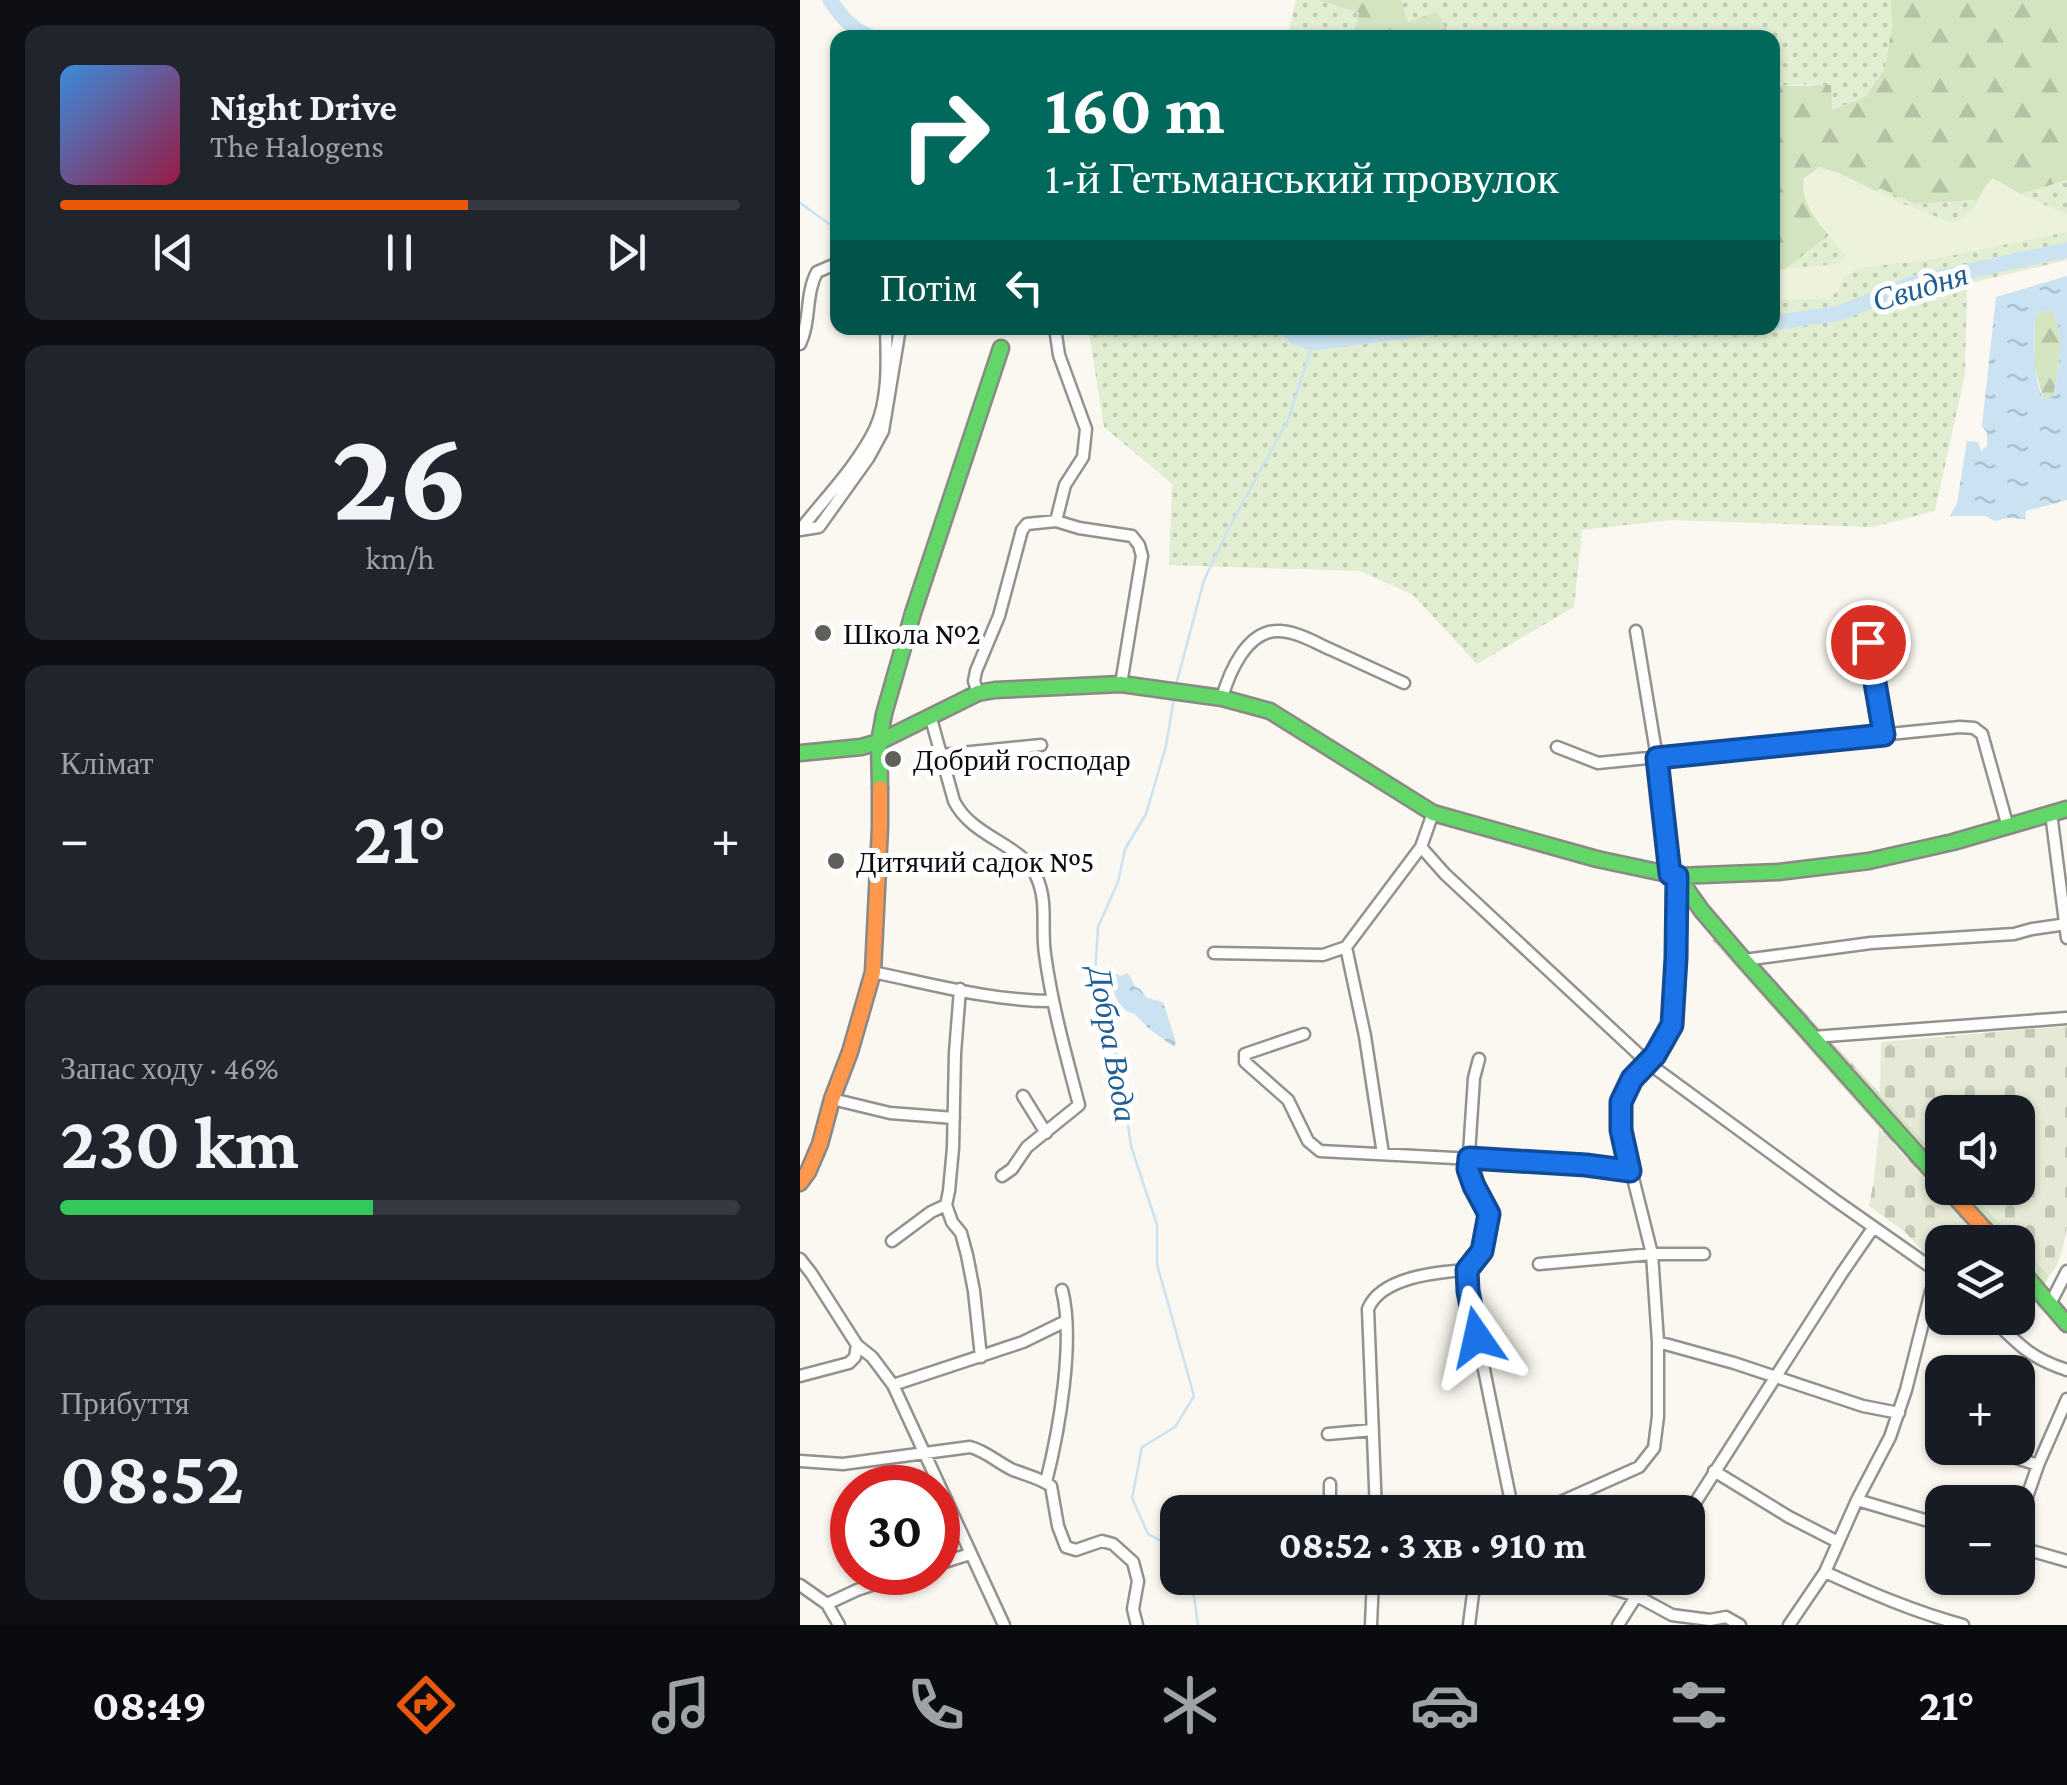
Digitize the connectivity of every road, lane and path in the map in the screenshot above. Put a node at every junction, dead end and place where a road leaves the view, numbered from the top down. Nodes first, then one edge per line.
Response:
1 (830, 266) edge
2 (886, 335) edge
3 (899, 335) edge
4 (1056, 335) edge
5 (800, 344) edge
6 (1002, 348) dead end
7 (887, 395) junction
8 (1056, 521) junction
9 (1862, 611) dead end
10 (1636, 631) dead end
11 (1404, 682) dead end
12 (1122, 684) junction
13 (978, 693) junction
14 (1222, 698) junction
15 (930, 715) junction
16 (1884, 735) junction
17 (879, 742) junction
18 (1041, 745) dead end
19 (1557, 746) dead end
20 (800, 753) edge
21 (941, 755) junction
22 (1657, 758) junction
23 (2067, 809) edge
24 (1433, 813) junction
25 (2051, 813) junction
26 (2008, 827) junction
27 (1421, 847) junction
28 (1674, 875) junction
29 (2066, 924) edge
30 (2067, 938) edge
31 (1346, 947) junction
32 (1214, 953) dead end
33 (1744, 960) junction
34 (873, 972) junction
35 (960, 989) junction
36 (1052, 1001) junction
37 (2067, 1018) edge
38 (1304, 1034) dead end
39 (1813, 1036) junction
40 (1479, 1059) dead end
41 (1648, 1063) junction
42 (1023, 1096) dead end
43 (832, 1099) junction
44 (954, 1118) junction
45 (1046, 1133) junction
46 (1383, 1154) junction
47 (1469, 1158) junction
48 (1925, 1162) edge
49 (1630, 1171) junction
50 (1002, 1176) dead end
51 (800, 1183) edge
52 (946, 1205) junction
53 (1963, 1205) edge
54 (1981, 1225) edge
55 (1873, 1228) junction
56 (892, 1240) dead end
57 (1652, 1254) junction
58 (1704, 1254) dead end
59 (800, 1259) edge
60 (1539, 1264) dead end
61 (1925, 1266) edge
62 (1467, 1270) junction
63 (2067, 1271) edge
64 (1062, 1290) dead end
65 (2035, 1294) edge
66 (2050, 1304) junction
67 (1925, 1314) edge
68 (1066, 1321) junction
69 (2067, 1324) edge
70 (2009, 1335) edge
71 (1658, 1342) junction
72 (857, 1345) junction
73 (980, 1358) junction
74 (2067, 1370) edge
75 (800, 1376) edge
76 (1775, 1376) junction
77 (893, 1384) junction
78 (2067, 1399) edge
79 (1899, 1413) junction
80 (1372, 1430) junction
81 (1328, 1434) dead end
82 (925, 1454) junction
83 (800, 1462) edge
84 (2035, 1464) edge
85 (2038, 1465) junction
86 (1714, 1471) junction
87 (1046, 1482) junction
88 (1330, 1484) dead end
89 (2031, 1485) edge
90 (1330, 1495) edge
91 (1374, 1495) edge
92 (1510, 1495) edge
93 (1576, 1495) edge
94 (1699, 1495) edge
95 (1858, 1500) junction
96 (1925, 1520) edge
97 (1838, 1542) junction
98 (2035, 1552) edge
99 (970, 1554) junction
100 (960, 1557) edge
101 (2067, 1561) edge
102 (1825, 1572) junction
103 (800, 1585) edge
104 (846, 1595) edge
105 (1372, 1595) edge
106 (1473, 1595) edge
107 (1633, 1595) edge
108 (1636, 1596) junction
109 (827, 1604) junction
110 (839, 1625) edge
111 (1004, 1625) edge
112 (1137, 1625) edge
113 (1371, 1625) edge
114 (1469, 1625) edge
115 (1618, 1625) edge
116 (1740, 1625) edge
117 (1789, 1625) edge
118 (1963, 1625) edge

1 - 5 street
2 - 7 street
3 - 7 street
4 - 8 street
6 - 17 street
7 - 7 street
8 - 12 street
8 - 13 street
9 - 16 street
10 - 22 street
11 - 14 street
12 - 13 street
12 - 14 street
13 - 15 street
14 - 24 street
15 - 17 street
15 - 21 street
16 - 22 street
16 - 26 street
17 - 20 street
17 - 34 street
18 - 21 street
19 - 22 street
21 - 36 street
22 - 28 street
23 - 25 street
24 - 27 street
24 - 28 street
25 - 26 street
25 - 29 street
26 - 28 street
27 - 31 street
27 - 41 street
28 - 33 street
28 - 41 street
29 - 30 street
29 - 33 street
31 - 32 street
31 - 46 street
33 - 39 street
34 - 35 street
34 - 43 street
35 - 36 street
35 - 44 street
36 - 45 street
37 - 39 street
38 - 46 street
39 - 48 street
40 - 47 street
41 - 49 street
41 - 55 street
42 - 45 street
43 - 44 street
43 - 51 street
44 - 52 street
45 - 50 street
46 - 47 street
47 - 49 street
47 - 62 street
49 - 57 street
52 - 56 street
52 - 73 street
53 - 54 street
55 - 61 street
55 - 76 street
57 - 58 street
57 - 60 street
57 - 71 street
59 - 72 street
62 - 80 street
62 - 92 street
63 - 66 street
64 - 68 street
65 - 66 street
66 - 69 street
67 - 79 street
68 - 73 street
68 - 87 street
70 - 74 street
71 - 76 street
71 - 93 street
72 - 75 street
72 - 77 street
73 - 77 street
76 - 79 street
76 - 86 street
77 - 82 street
78 - 85 street
79 - 95 street
80 - 81 street
80 - 91 street
82 - 83 street
82 - 87 street
82 - 99 street
84 - 85 street
85 - 89 street
86 - 94 street
86 - 97 street
87 - 112 street
88 - 90 street
95 - 96 street
95 - 97 street
97 - 102 street
98 - 101 street
99 - 100 street
99 - 111 street
102 - 117 street
102 - 118 street
103 - 109 street
104 - 109 street
105 - 113 street
106 - 114 street
107 - 108 street
108 - 115 street
108 - 116 street
109 - 110 street

